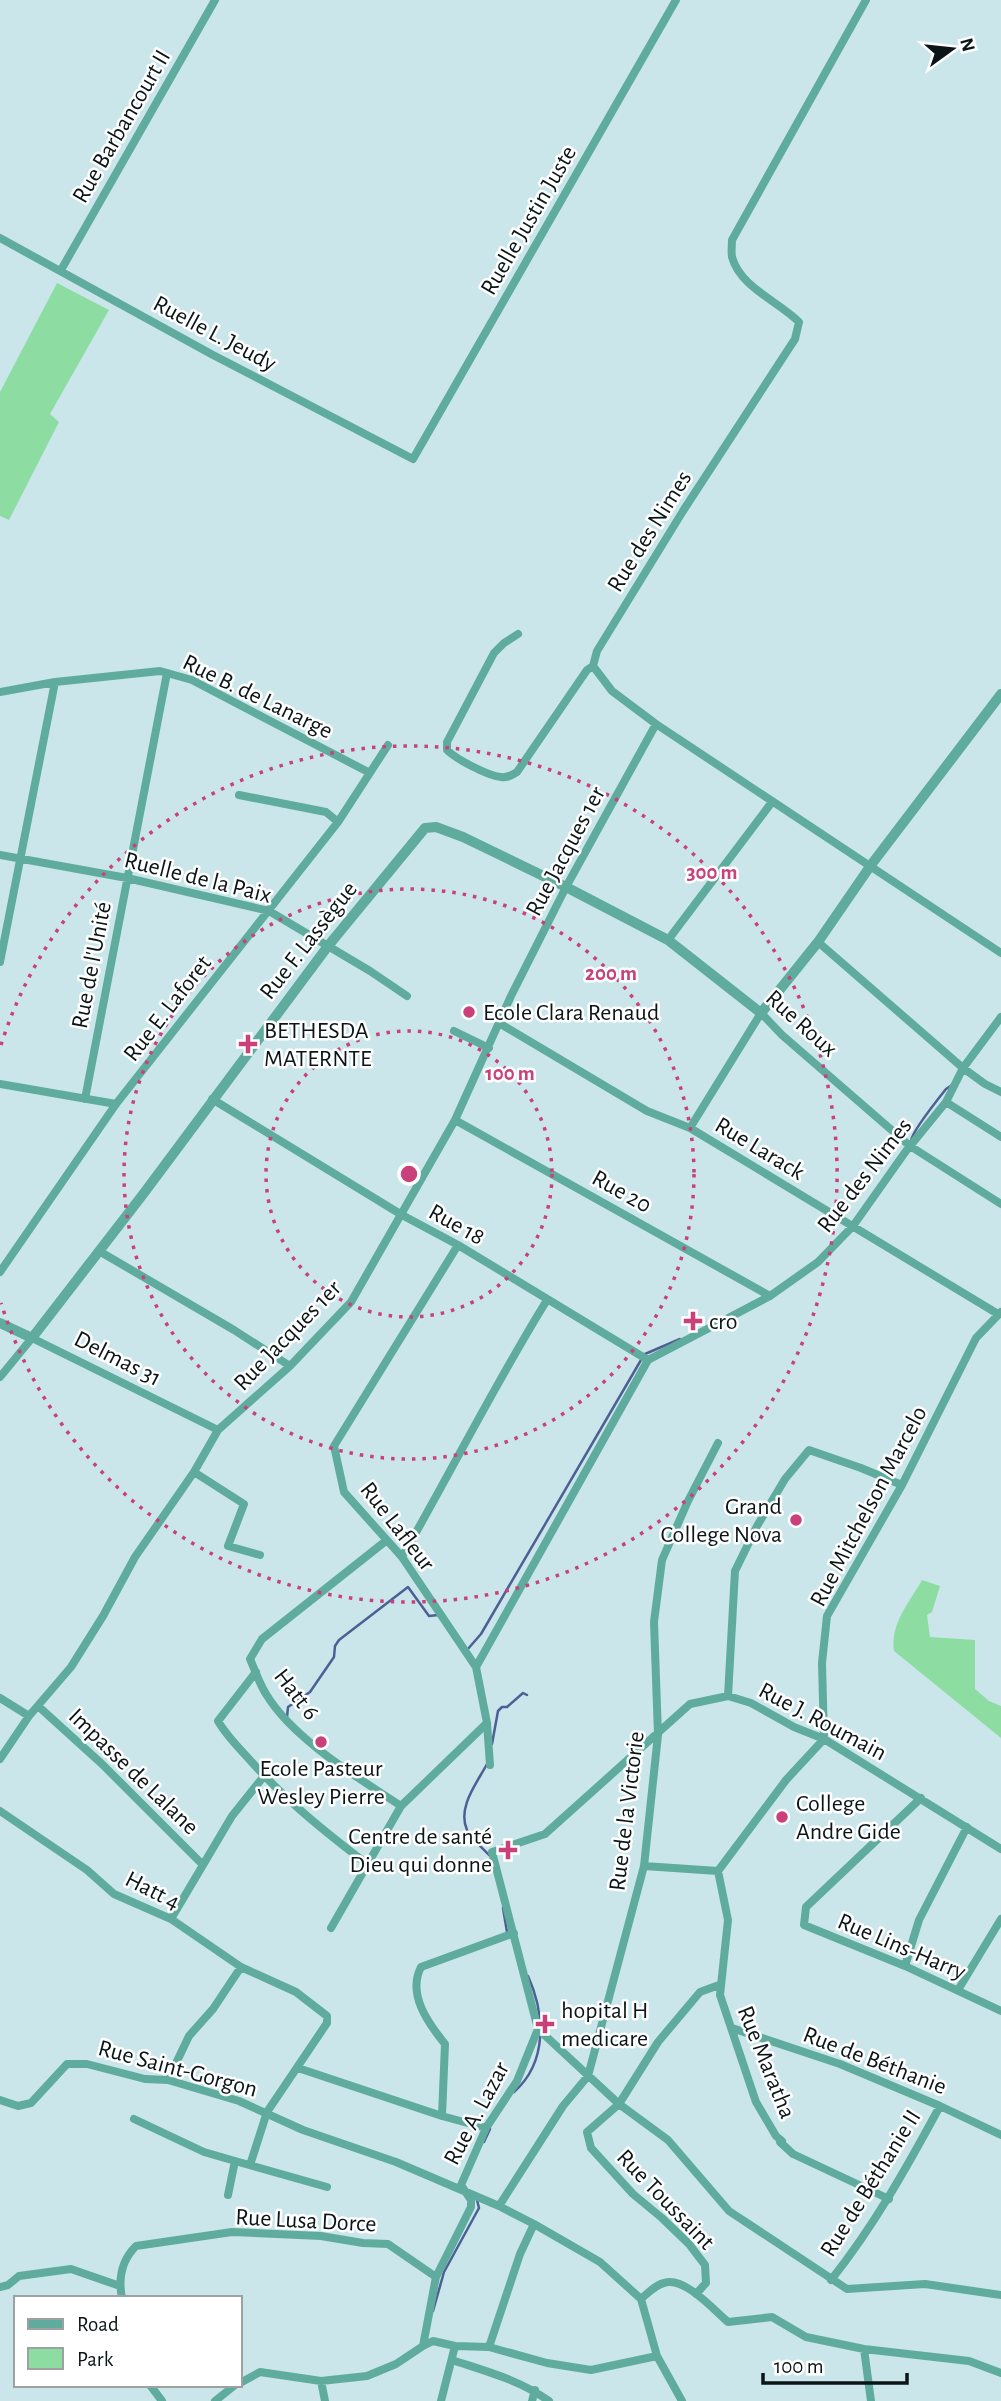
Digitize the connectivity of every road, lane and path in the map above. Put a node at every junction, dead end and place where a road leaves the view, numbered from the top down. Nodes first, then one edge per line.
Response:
1 (215, 0) edge
2 (676, 0) edge
3 (866, 0) edge
4 (0, 238) edge
5 (61, 270) junction
6 (413, 459) joint
7 (518, 635) dead end
8 (593, 666) junction
9 (167, 673) junction
10 (55, 682) junction
11 (0, 692) edge
12 (1001, 694) edge
13 (656, 724) junction
14 (388, 745) dead end
15 (370, 773) junction
16 (239, 795) dead end
17 (772, 802) junction
18 (338, 822) junction
19 (0, 855) edge
20 (22, 859) junction
21 (871, 865) junction
22 (127, 878) junction
23 (566, 887) junction
24 (269, 911) junction
25 (668, 940) junction
26 (818, 942) junction
27 (328, 946) junction
28 (1001, 953) edge
29 (0, 962) edge
30 (407, 996) dead end
31 (761, 1013) junction
32 (1001, 1017) edge
33 (499, 1023) junction
34 (454, 1031) dead end
35 (489, 1048) junction
36 (963, 1068) junction
37 (0, 1084) edge
38 (1001, 1091) edge
39 (85, 1099) junction
40 (212, 1099) junction
41 (946, 1102) junction
42 (116, 1104) junction
43 (455, 1120) junction
44 (690, 1128) junction
45 (1001, 1137) edge
46 (910, 1146) junction
47 (1001, 1204) edge
48 (402, 1215) junction
49 (853, 1226) junction
50 (458, 1245) junction
51 (99, 1251) junction
52 (0, 1272) edge
53 (770, 1296) junction
54 (547, 1300) junction
55 (1000, 1313) edge
56 (0, 1323) edge
57 (32, 1338) junction
58 (648, 1360) junction
59 (290, 1366) junction
60 (0, 1377) edge
61 (218, 1430) junction
62 (718, 1443) dead end
63 (194, 1472) junction
64 (902, 1485) junction
65 (387, 1540) junction
66 (260, 1555) dead end
67 (402, 1557) junction
68 (476, 1667) junction
69 (256, 1672) junction
70 (728, 1696) junction
71 (0, 1698) edge
72 (38, 1706) junction
73 (29, 1716) junction
74 (487, 1723) junction
75 (658, 1734) junction
76 (824, 1740) junction
77 (0, 1759) edge
78 (490, 1765) dead end
79 (264, 1776) junction
80 (921, 1798) junction
81 (401, 1806) junction
82 (0, 1811) edge
83 (967, 1827) junction
84 (1001, 1849) edge
85 (367, 1864) junction
86 (203, 1865) junction
87 (643, 1866) junction
88 (718, 1871) junction
89 (171, 1919) junction
90 (1001, 1919) edge
91 (331, 1928) dead end
92 (514, 1933) junction
93 (905, 1966) junction
94 (241, 1967) junction
95 (719, 1985) junction
96 (958, 1990) junction
97 (1001, 2011) edge
98 (732, 2028) junction
99 (538, 2029) junction
100 (298, 2068) junction
101 (588, 2076) junction
102 (168, 2080) junction
103 (0, 2100) edge
104 (619, 2104) junction
105 (940, 2106) junction
106 (267, 2112) junction
107 (442, 2116) junction
108 (134, 2119) dead end
109 (486, 2128) junction
110 (1001, 2135) edge
111 (235, 2161) junction
112 (250, 2165) junction
113 (327, 2187) dead end
114 (466, 2193) junction
115 (228, 2195) dead end
116 (889, 2199) junction
117 (499, 2206) junction
118 (534, 2224) junction
119 (436, 2277) junction
120 (831, 2280) junction
121 (120, 2286) junction
122 (0, 2287) edge
123 (696, 2294) junction
124 (1001, 2295) edge
125 (122, 2296) edge
126 (641, 2299) junction
127 (423, 2346) junction
128 (455, 2346) junction
129 (488, 2347) junction
130 (864, 2348) junction
131 (657, 2356) junction
132 (452, 2360) junction
133 (1001, 2373) edge
134 (321, 2381) junction
135 (242, 2382) edge
136 (232, 2387) edge
137 (534, 2390) junction
138 (215, 2401) edge
139 (324, 2401) edge
140 (441, 2401) edge
141 (532, 2401) edge
142 (549, 2401) edge
143 (682, 2401) edge
144 (871, 2401) edge

1 - 5 street, Rue Barbancourt II
2 - 6 street, Ruelle Justin Juste
3 - 8 street, Rue des Nimes
4 - 5 street, Ruelle L. Jeudy
5 - 6 street, Ruelle L. Jeudy
7 - 8 street
8 - 13 street
9 - 10 street, Rue B. de Lanarge
9 - 15 street, Rue B. de Lanarge
9 - 22 street, Rue de l'Unité
10 - 11 street, Rue B. de Lanarge
10 - 20 street
12 - 21 street
13 - 17 street
13 - 23 street, Rue Jacques 1er
14 - 15 street, Rue E. Laforet
15 - 18 street, Rue E. Laforet
16 - 18 street
17 - 21 street
17 - 25 street
18 - 24 street, Rue E. Laforet
19 - 20 street, Ruelle de la Paix
20 - 22 street, Ruelle de la Paix
20 - 29 street
21 - 26 street
21 - 28 street
22 - 24 street, Ruelle de la Paix
22 - 39 street, Rue de l'Unité
23 - 25 street, Rue Roux
23 - 27 street, Rue F. Lassègue
23 - 33 street, Rue Jacques 1er
24 - 27 street, Ruelle de la Paix
24 - 42 street, Rue E. Laforet
25 - 31 street, Rue Roux
26 - 31 street
26 - 36 street
27 - 30 street, Ruelle de la Paix
27 - 40 street, Rue F. Lassègue
31 - 44 street
31 - 46 street, Rue Roux
32 - 36 street, Rue des Nimes
33 - 35 street, Rue Jacques 1er
33 - 44 street, Rue Larack
34 - 35 street
35 - 43 street, Rue Jacques 1er
36 - 38 street
36 - 41 street, Rue des Nimes
37 - 39 street
39 - 42 street
40 - 48 street, Rue 18
40 - 51 street, Rue F. Lassègue
41 - 45 street
41 - 46 street, Rue des Nimes
42 - 52 street, Rue E. Laforet
43 - 48 street, Rue Jacques 1er
43 - 53 street, Rue 20
44 - 49 street, Rue Larack
46 - 47 street, Rue Roux
46 - 49 street, Rue des Nimes
48 - 50 street, Rue 18
48 - 59 street, Rue Jacques 1er
49 - 53 street, Rue des Nimes
49 - 55 street, Rue Larack
50 - 54 street, Rue 18
50 - 65 street, Rue Lafleur
51 - 57 street, Rue F. Lassègue
51 - 59 street
53 - 58 street, Rue des Nimes
54 - 58 street, Rue 18
54 - 67 street
55 - 64 street, Rue Mitchelson Marcelo
56 - 57 street, Delmas 31
57 - 60 street
57 - 61 street, Delmas 31
58 - 68 street
59 - 61 street, Rue Jacques 1er
61 - 63 street, Rue Jacques 1er
62 - 75 street, Rue de la Victorie
63 - 66 street
63 - 72 street, Rue Jacques 1er
64 - 70 street
64 - 76 street, Rue Mitchelson Marcelo
65 - 67 street, Rue Lafleur
65 - 69 street, Hatt 6
67 - 68 street, Rue Lafleur
68 - 74 street, Rue Lafleur
69 - 79 street
69 - 81 street, Hatt 6
70 - 75 street, Rue J. Roumain
70 - 76 street, Rue J. Roumain
71 - 73 street
72 - 73 street, Rue Jacques 1er
72 - 86 street, Impasse de Lalane
73 - 77 street, Rue Jacques 1er
74 - 78 street, Rue Lafleur
74 - 81 street
75 - 87 street, Rue de la Victorie
75 - 92 street, Rue J. Roumain
76 - 80 street, Rue J. Roumain
76 - 88 street
79 - 85 street
79 - 86 street
80 - 83 street, Rue J. Roumain
80 - 93 street, Rue Lins-Harry
81 - 85 street
82 - 89 street, Hatt 4
83 - 84 street, Rue J. Roumain
83 - 93 street
85 - 91 street
86 - 89 street
87 - 88 street
87 - 101 street, Rue de la Victorie
88 - 95 street, Rue Maratha
89 - 94 street, Hatt 4
90 - 96 street
92 - 99 street
92 - 107 street
93 - 96 street, Rue Lins-Harry
94 - 100 street, Hatt 4
94 - 102 street
95 - 98 street, Rue Maratha
95 - 104 street
96 - 97 street, Rue Lins-Harry
98 - 105 street, Rue de Béthanie
98 - 116 street, Rue Maratha
99 - 101 street
99 - 109 street, Rue A. Lazar
100 - 106 street
100 - 107 street
101 - 104 street
101 - 117 street, Rue de la Victorie
102 - 103 street, Rue Saint-Gorgon
102 - 106 street, Rue Saint-Gorgon
104 - 120 street
104 - 123 street, Rue Toussaint
105 - 110 street, Rue de Béthanie
105 - 116 street, Rue de Béthanie II
106 - 112 street
106 - 114 street, Rue Saint-Gorgon
107 - 109 street
108 - 111 street
109 - 114 street, Rue A. Lazar
111 - 112 street
111 - 115 street
112 - 113 street
114 - 117 street, Rue Saint-Gorgon
114 - 119 street, Rue A. Lazar
116 - 120 street, Rue de Béthanie II
117 - 118 street, Rue Saint-Gorgon
118 - 126 street, Rue Saint-Gorgon
118 - 129 street
119 - 121 street, Rue Lusa Dorce
119 - 127 street, Rue A. Lazar
120 - 124 street
121 - 122 street
121 - 125 street, Rue Lusa Dorce
123 - 126 street
123 - 130 street
126 - 131 street
127 - 128 street
127 - 134 street
128 - 129 street
128 - 132 street
129 - 131 street
130 - 133 street
130 - 144 street
131 - 143 street
132 - 137 street
132 - 140 street
134 - 135 street
134 - 139 street
136 - 138 street
137 - 141 street
137 - 142 street

